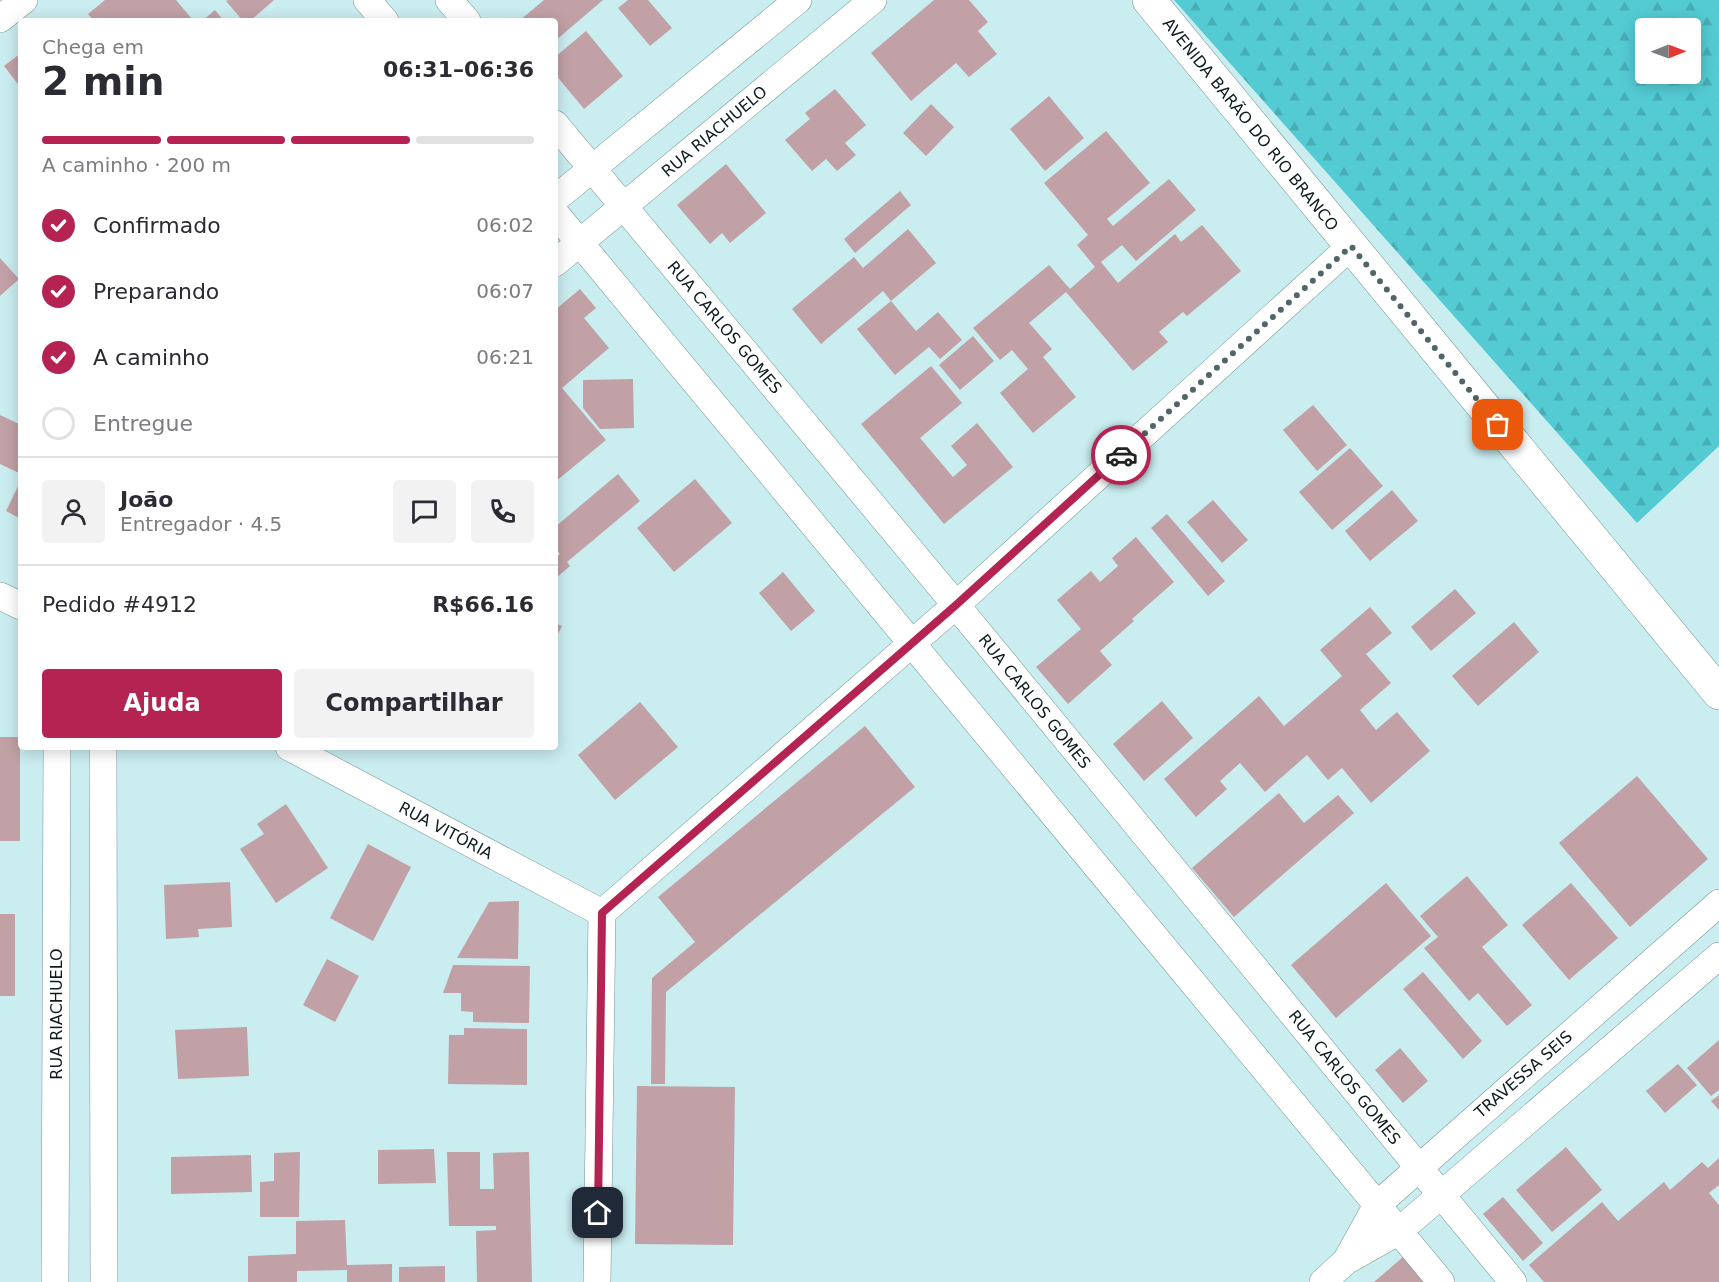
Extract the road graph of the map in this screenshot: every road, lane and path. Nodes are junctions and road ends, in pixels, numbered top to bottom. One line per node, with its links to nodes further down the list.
1 (24, 0): 9 (street)
2 (367, 0): 7 (street)
3 (448, 0): 8 (street)
4 (798, 0): 11 (street)
5 (873, 0): 13 (street, RUA RIACHUELO)
6 (1149, 0): 16 (street, AVENIDA BARÃO DO RIO BRANCO)
7 (382, 18)
8 (464, 18)
9 (0, 19)
10 (558, 127): 11 (street, RUA CARLOS GOMES)
11 (594, 168): 12 (street); 13 (street, RUA CARLOS GOMES)
12 (558, 197)
13 (625, 206): 15 (street, RUA RIACHUELO); 20 (street, RUA CARLOS GOMES)
14 (558, 217): 15 (street)
15 (579, 242): 17 (street, RUA RIACHUELO); 21 (street)
16 (1351, 246): 20 (street); 22 (street, AVENIDA BARÃO DO RIO BRANCO)
17 (558, 260)
18 (0, 596): 19 (street)
19 (18, 605)
20 (956, 605): 21 (street); 29 (street, RUA CARLOS GOMES)
21 (911, 644): 27 (street); 31 (street)
22 (1719, 693)
23 (57, 750): 34 (street, RUA RIACHUELO)
24 (103, 750): 35 (street)
25 (295, 750): 27 (street, RUA VITÓRIA)
26 (1719, 903): 29 (street, TRAVESSA SEIS)
27 (602, 913): 36 (street)
28 (1719, 956): 30 (street, TRAVESSA SEIS)
29 (1419, 1166): 30 (street, RUA CARLOS GOMES); 31 (street, TRAVESSA SEIS)
30 (1441, 1196): 32 (street, TRAVESSA SEIS); 39 (street, RUA CARLOS GOMES)
31 (1377, 1204): 32 (street); 33 (street, TRAVESSA SEIS)
32 (1399, 1231): 33 (street, TRAVESSA SEIS); 38 (street)
33 (1346, 1261): 37 (street, TRAVESSA SEIS)
34 (55, 1282)
35 (104, 1282)
36 (597, 1282)
37 (1323, 1282)
38 (1441, 1282)
39 (1513, 1282)

